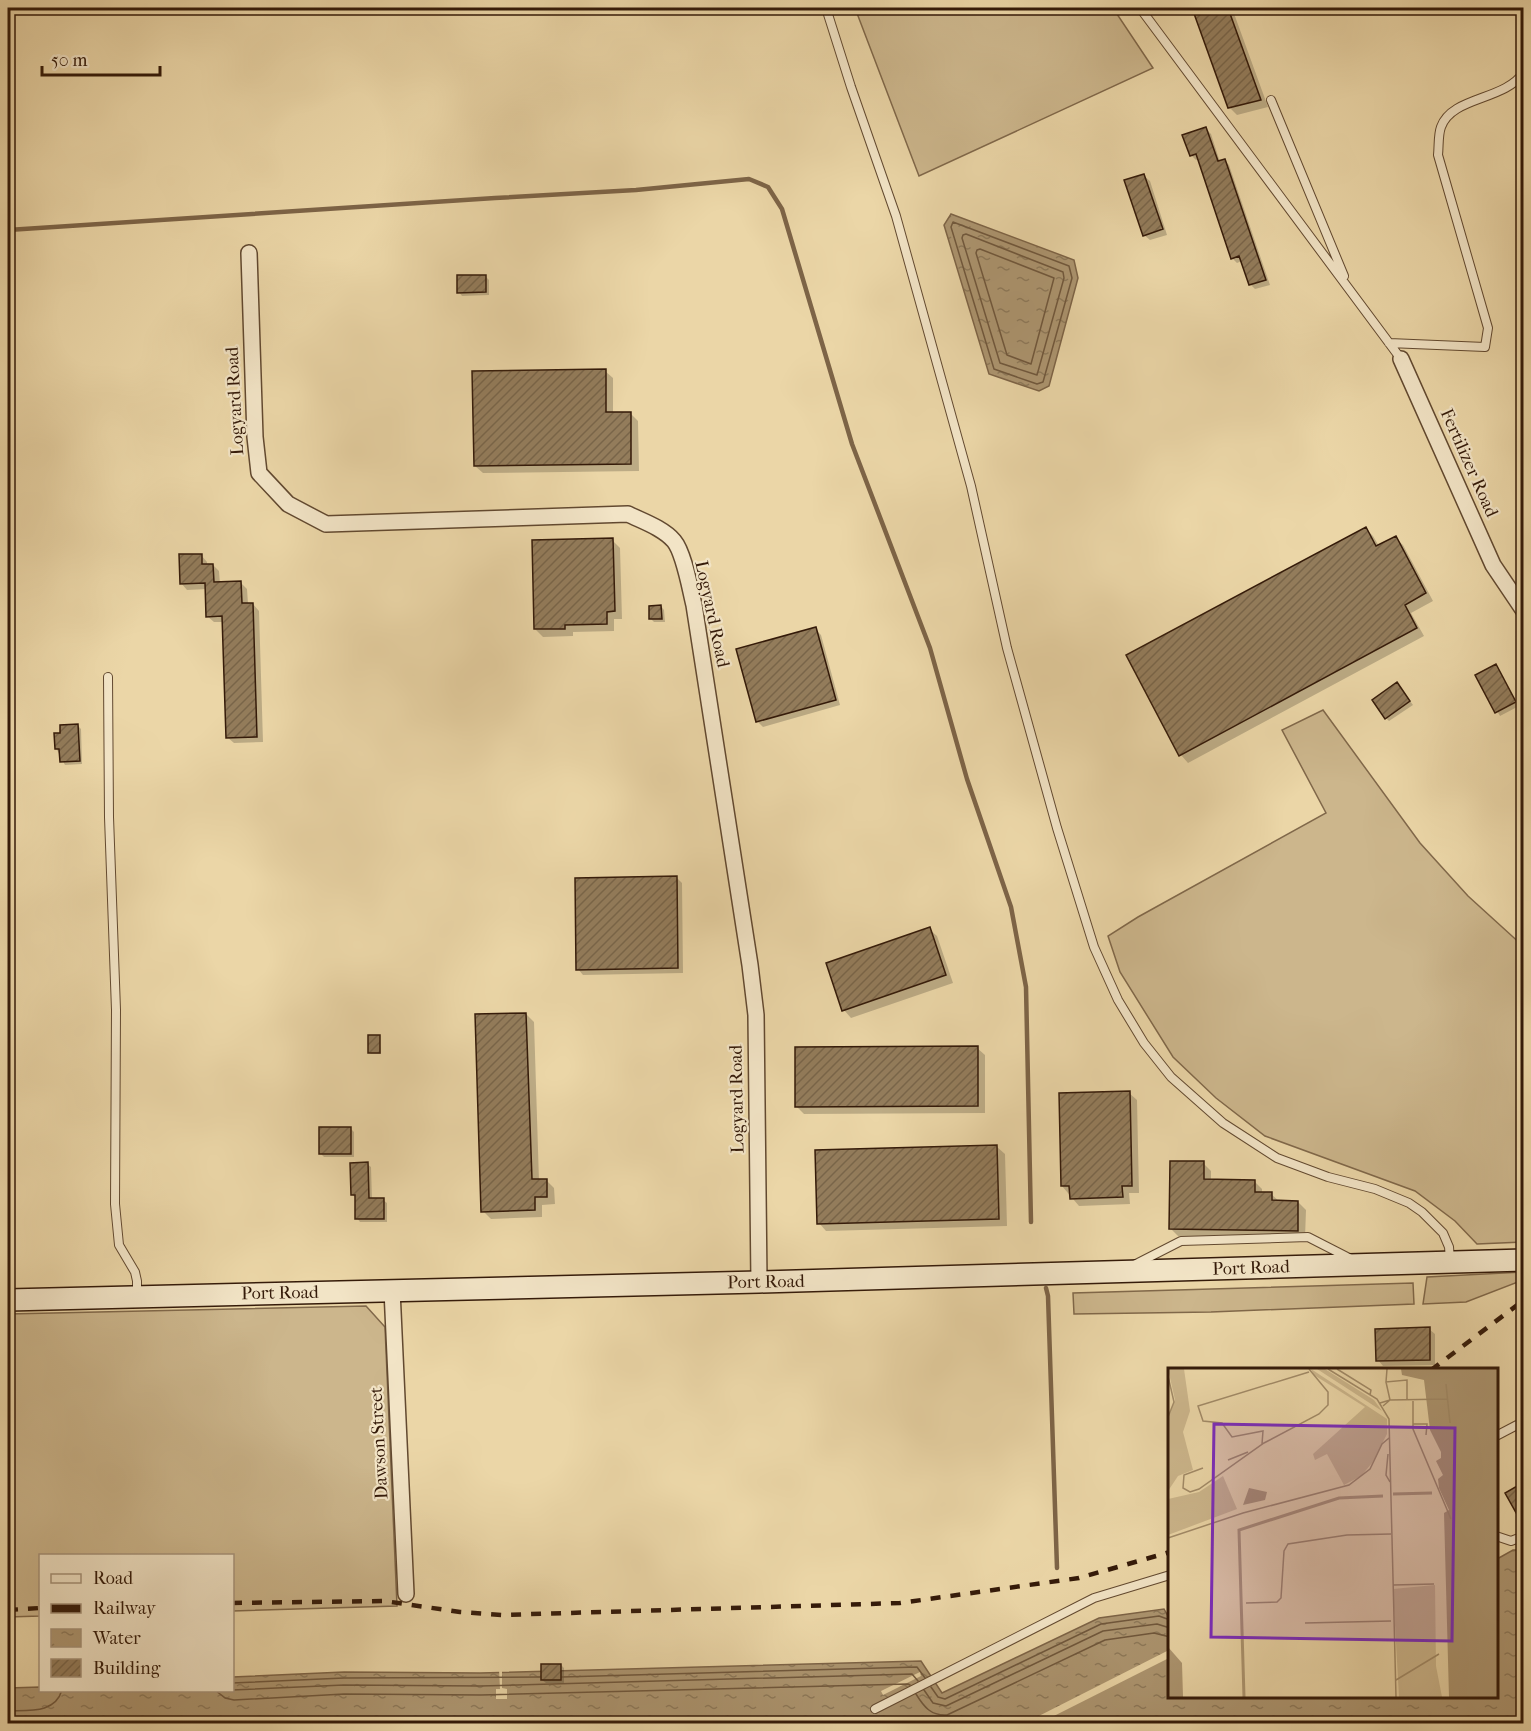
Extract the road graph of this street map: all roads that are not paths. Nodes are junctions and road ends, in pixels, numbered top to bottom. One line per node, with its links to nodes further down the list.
1 (826, 8): 12 (lane)
2 (1140, 8): 6 (lane)
3 (1524, 72): 7 (lane)
4 (1271, 100): 6 (lane)
5 (249, 253): 15 (street, Logyard Road)
6 (1349, 288): 7 (lane)
7 (1389, 343): 8 (lane)
8 (1401, 359): 9 (street, Fertilizer Road)
9 (1524, 612)
10 (108, 676): 17 (lane)
11 (1524, 1260): 12 (main road, Port Road)
12 (1450, 1263): 13 (main road, Port Road)
13 (1362, 1265): 14 (main road, Port Road); 14 (lane)
14 (1122, 1272): 15 (main road, Port Road)
15 (759, 1282): 16 (main road, Port Road)
16 (392, 1290): 17 (main road, Port Road); 24 (street, Dawson Street)
17 (136, 1297): 18 (main road, Port Road)
18 (8, 1300)
19 (1524, 1425): 20 (lane)
20 (1498, 1435)
21 (1498, 1536): 22 (lane)
22 (1524, 1536)
23 (1168, 1576): 25 (lane)
24 (406, 1594)
25 (875, 1709)

